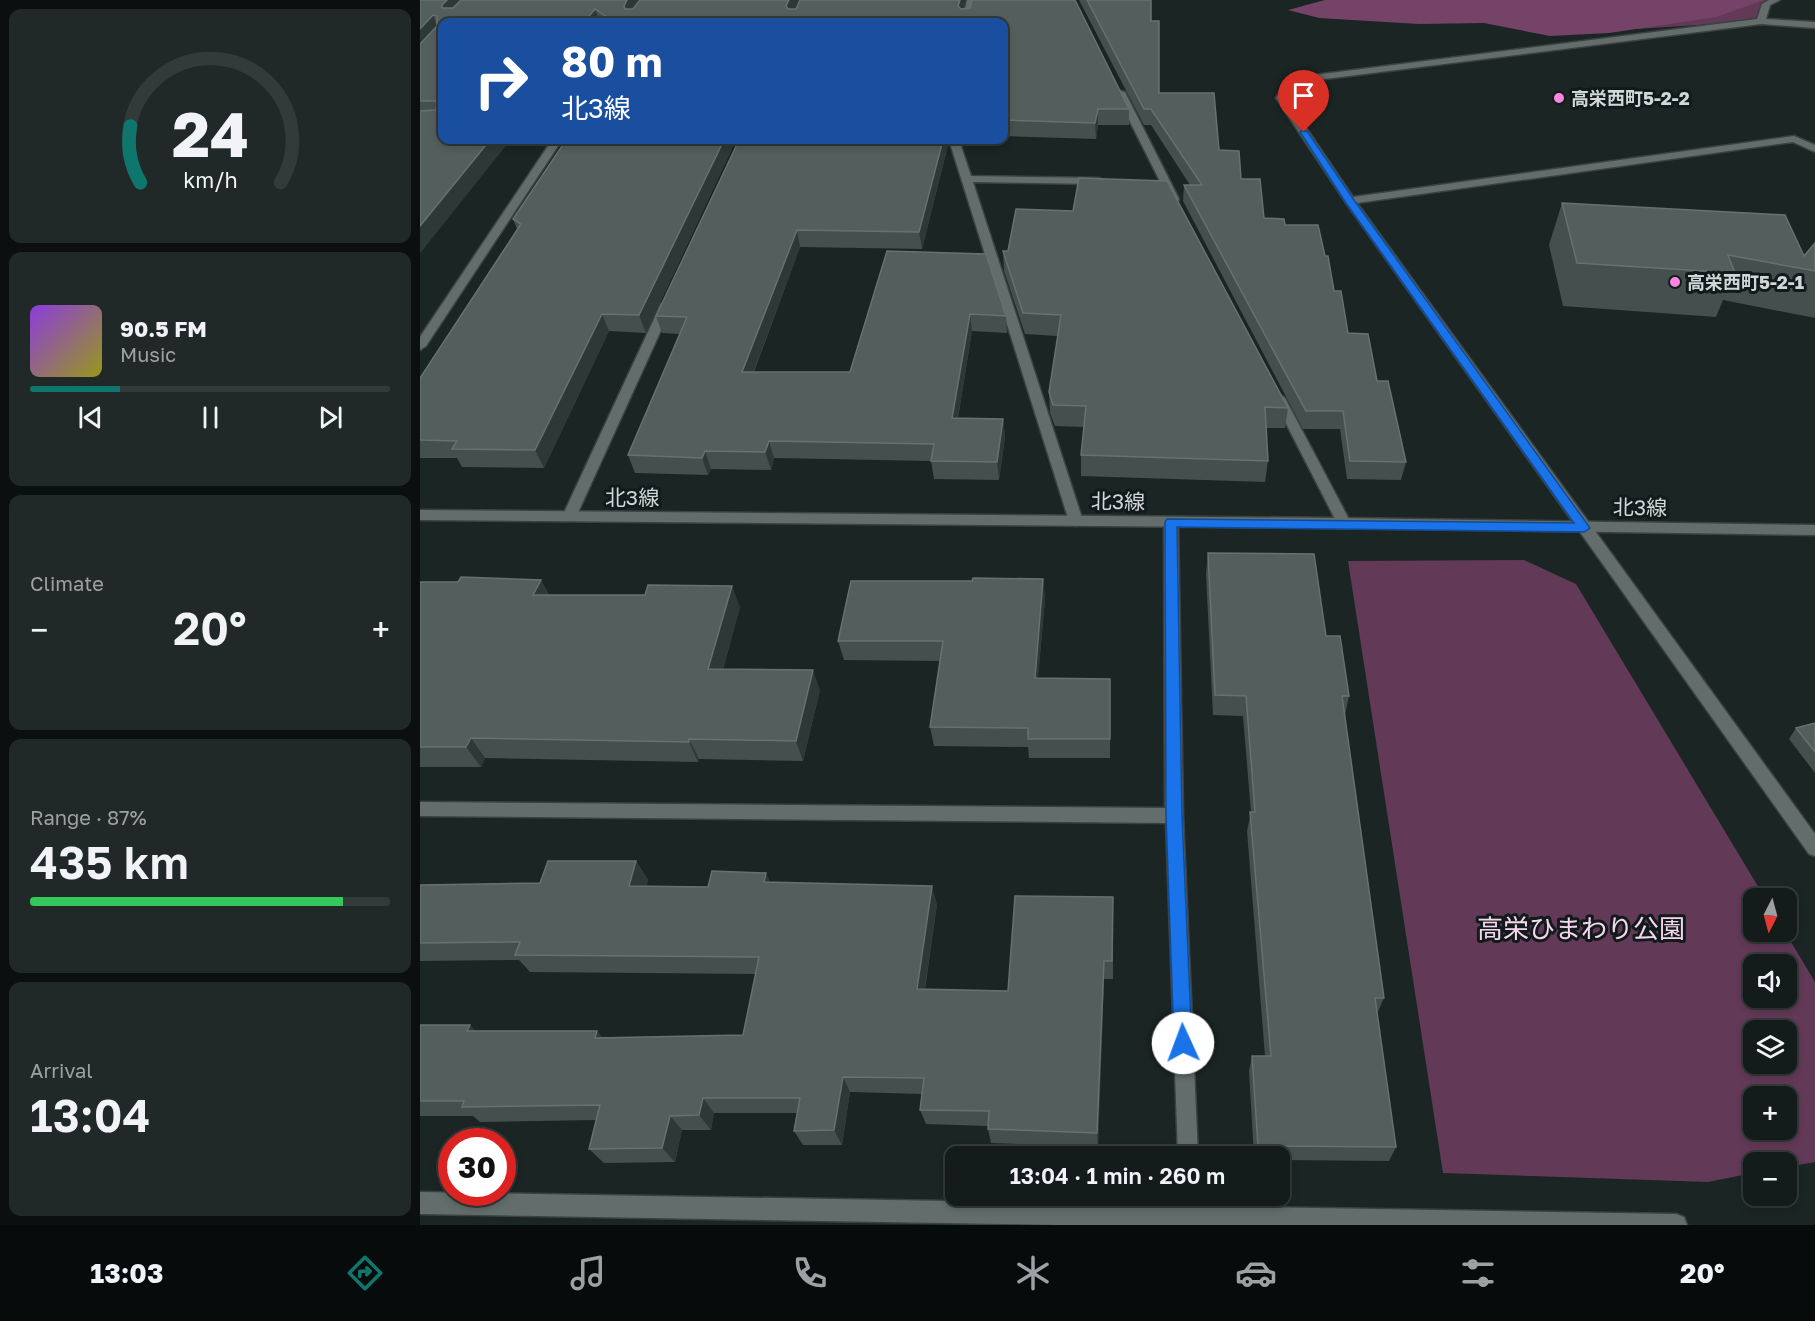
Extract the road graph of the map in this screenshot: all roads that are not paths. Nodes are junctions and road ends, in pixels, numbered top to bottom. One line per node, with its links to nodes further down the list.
1 (970, 0): 3 (street)
2 (1776, 0): 4 (street)
3 (967, 18)
4 (1761, 21): 5 (street); 12 (street)
5 (1815, 25)
6 (1117, 86): 13 (street)
7 (554, 144): 15 (street)
8 (955, 144): 10 (street)
9 (1815, 149): 12 (street)
10 (968, 179): 11 (street); 19 (street)
11 (1107, 181)
12 (1350, 201): 22 (street)
13 (1182, 213)
14 (674, 291): 18 (street)
15 (420, 346)
16 (1274, 388): 21 (street)
17 (420, 515): 18 (street, 北3線)
18 (569, 517): 19 (street, 北3線)
19 (1076, 521): 20 (street, 北3線)
20 (1171, 522): 21 (street, 北3線); 25 (street)
21 (1344, 523): 22 (street, 北3線)
22 (1584, 528): 23 (street, 北3線); 26 (street)
23 (1815, 530)
24 (420, 809): 25 (street)
25 (1174, 816): 27 (street)
26 (1815, 848)
27 (1188, 1146)
28 (420, 1203): 29 (street)
29 (1190, 1212): 30 (street)
30 (1676, 1225)

